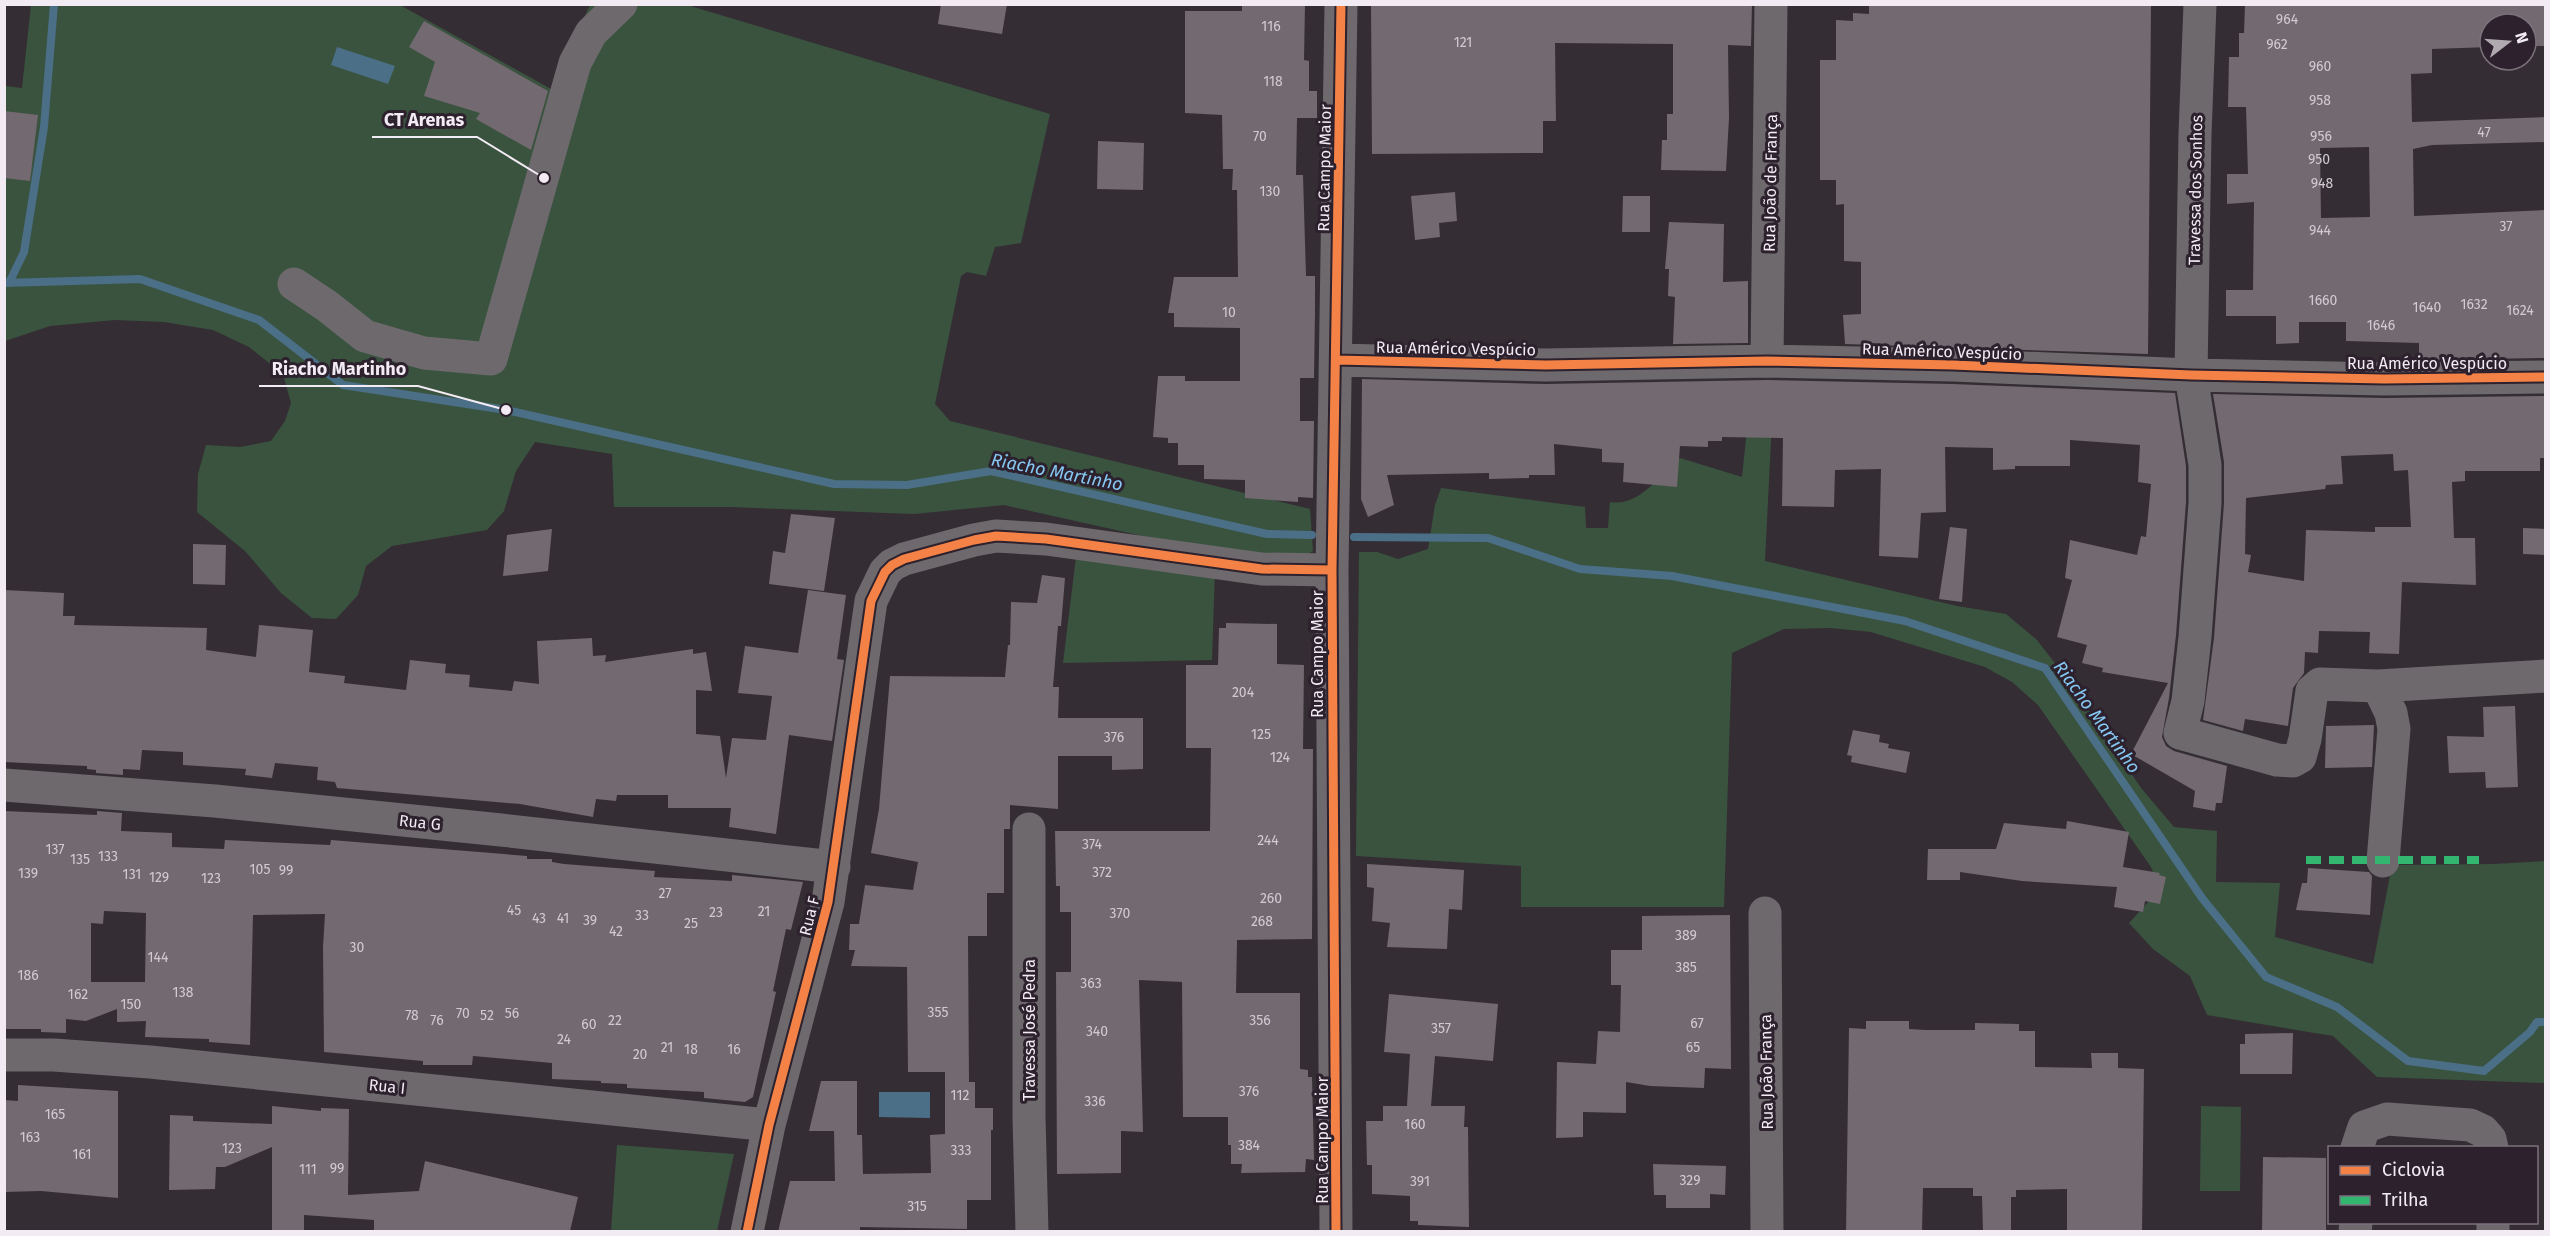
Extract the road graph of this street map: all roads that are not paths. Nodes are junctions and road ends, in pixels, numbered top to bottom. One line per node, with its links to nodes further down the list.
1 (621, 4): 5 (street)
2 (1341, 4): 6 (street, Rua Campo Maior)
3 (1771, 4): 7 (street, Rua João de França)
4 (2200, 4): 8 (street, Travessa dos Sonhos)
5 (294, 284)
6 (1337, 360): 7 (street, Rua Américo Vespúcio); 10 (street, Rua Campo Maior)
7 (1767, 361): 8 (street, Rua Américo Vespúcio)
8 (2192, 375): 9 (street, Rua Américo Vespúcio); 12 (street, Travessa dos Sonhos)
9 (2546, 377)
10 (1332, 570): 16 (street, Rua F); 24 (street, Rua Campo Maior)
11 (2546, 676): 12 (street)
12 (2378, 686): 15 (street)
13 (4, 785): 16 (street, Rua G)
14 (1029, 829): 23 (street, Travessa José Pedra)
15 (2383, 861)
16 (834, 867): 19 (street, Rua F)
17 (1764, 913): 25 (street, Rua João França)
18 (4, 1055): 19 (street, Rua I)
19 (769, 1125): 22 (street, Rua F)
20 (2358, 1146): 21 (street)
21 (2492, 1146)
22 (747, 1232)
23 (1032, 1232)
24 (1336, 1232)
25 (1767, 1232)

